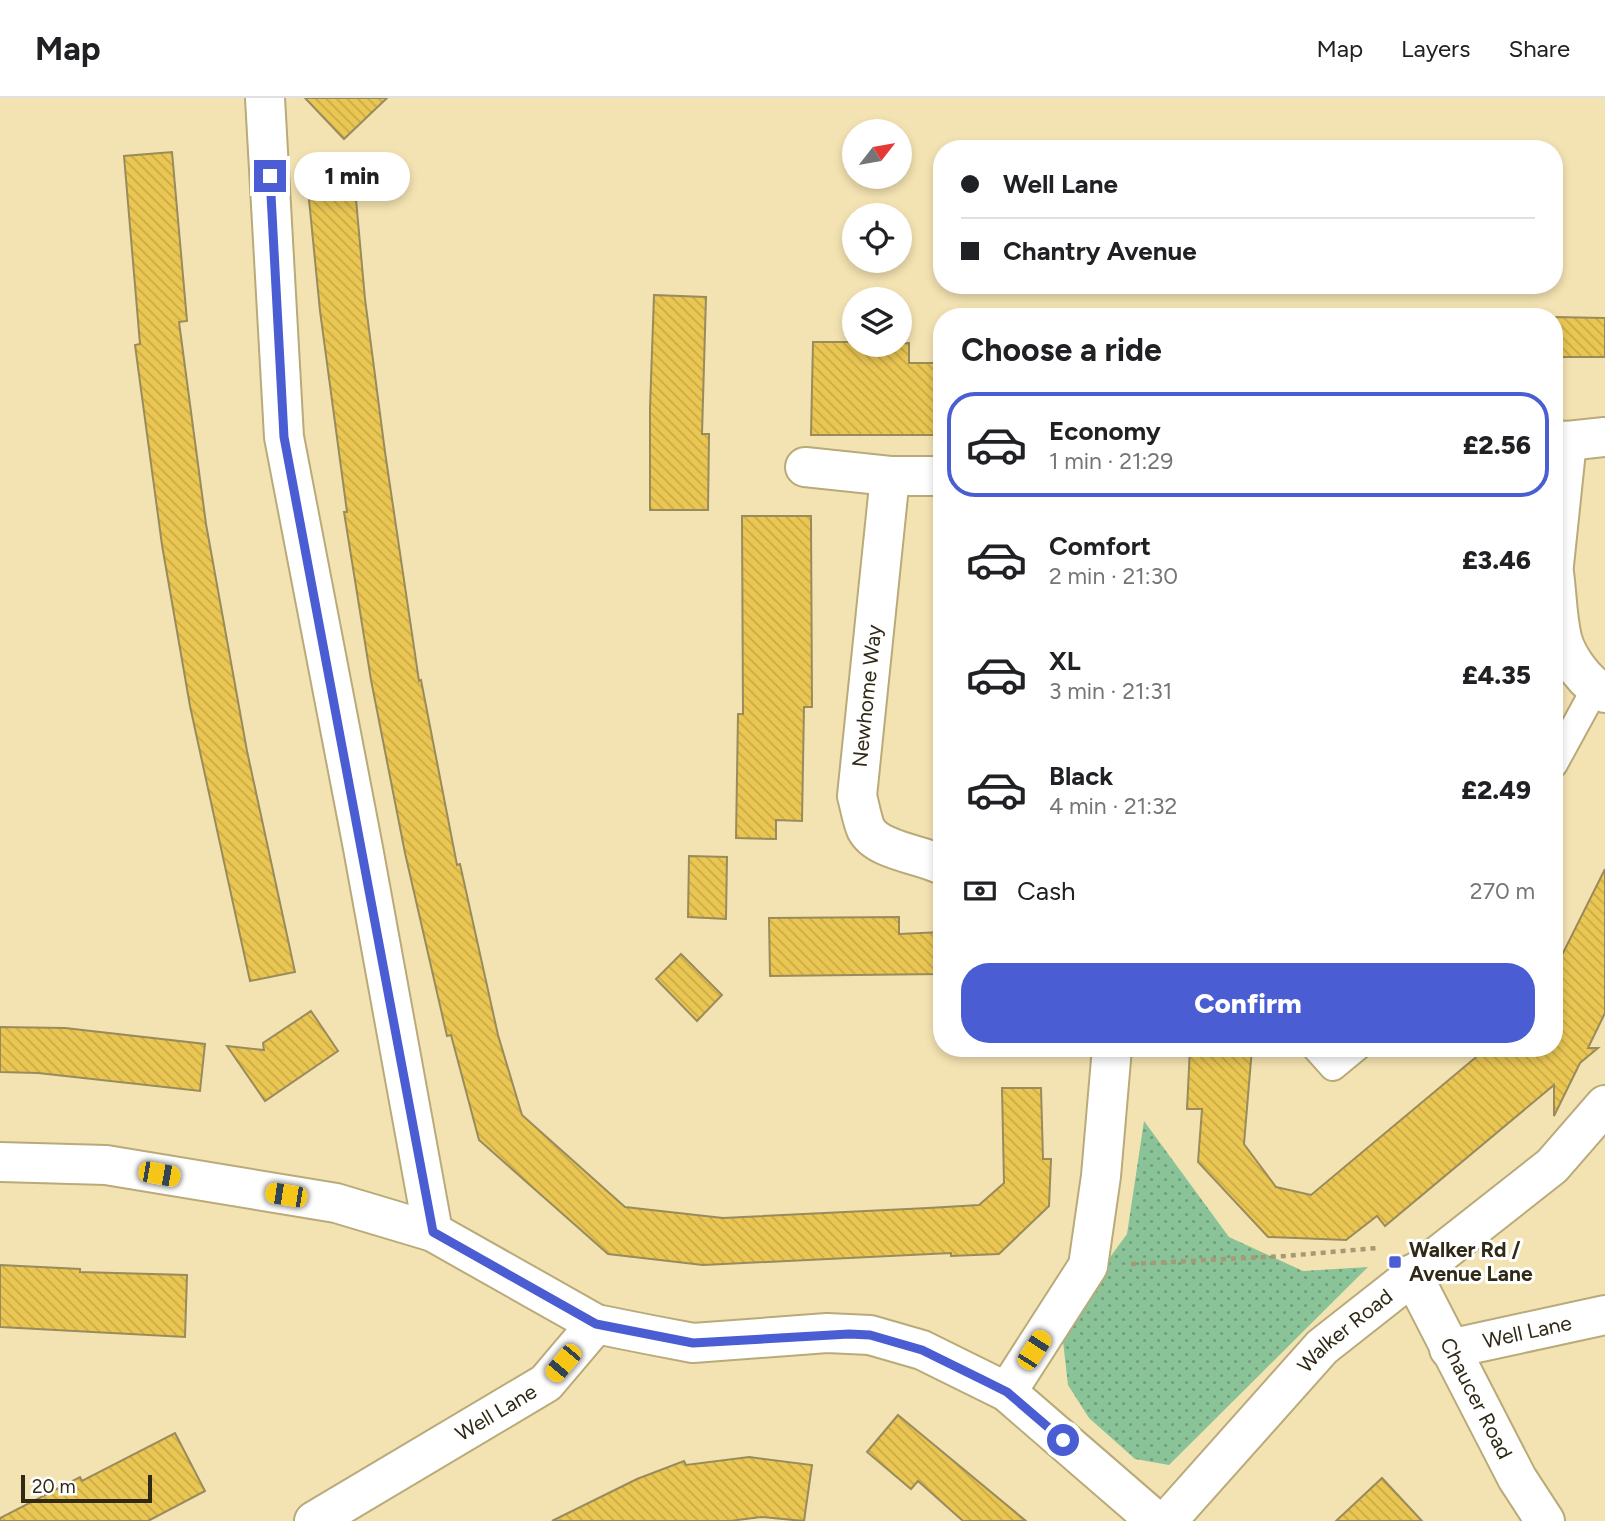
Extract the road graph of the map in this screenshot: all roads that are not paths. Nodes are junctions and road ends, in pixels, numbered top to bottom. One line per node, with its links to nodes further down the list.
1 (265, 98): 16 (street)
2 (1605, 437): 3 (street)
3 (1563, 440)
4 (805, 467): 5 (street)
5 (890, 476): 6 (street); 10 (street, Newhome Way)
6 (933, 476)
7 (1563, 643): 8 (street)
8 (1600, 691): 9 (lane)
9 (1563, 750)
10 (933, 860)
11 (1111, 1057): 21 (street)
12 (1324, 1057): 13 (lane)
13 (1345, 1057)
14 (1605, 1105): 17 (street, Walker Road)
15 (0, 1162): 16 (street)
16 (433, 1232): 19 (street)
17 (1412, 1274): 20 (street, Chaucer Road); 24 (street, Walker Road)
18 (1605, 1315): 20 (street, Well Lane)
19 (596, 1324): 21 (street); 22 (street, Well Lane)
20 (1449, 1349): 25 (street, Chaucer Road)
21 (1007, 1392): 23 (street)
22 (314, 1521)
23 (1156, 1521)
24 (1167, 1521)
25 (1545, 1521)

